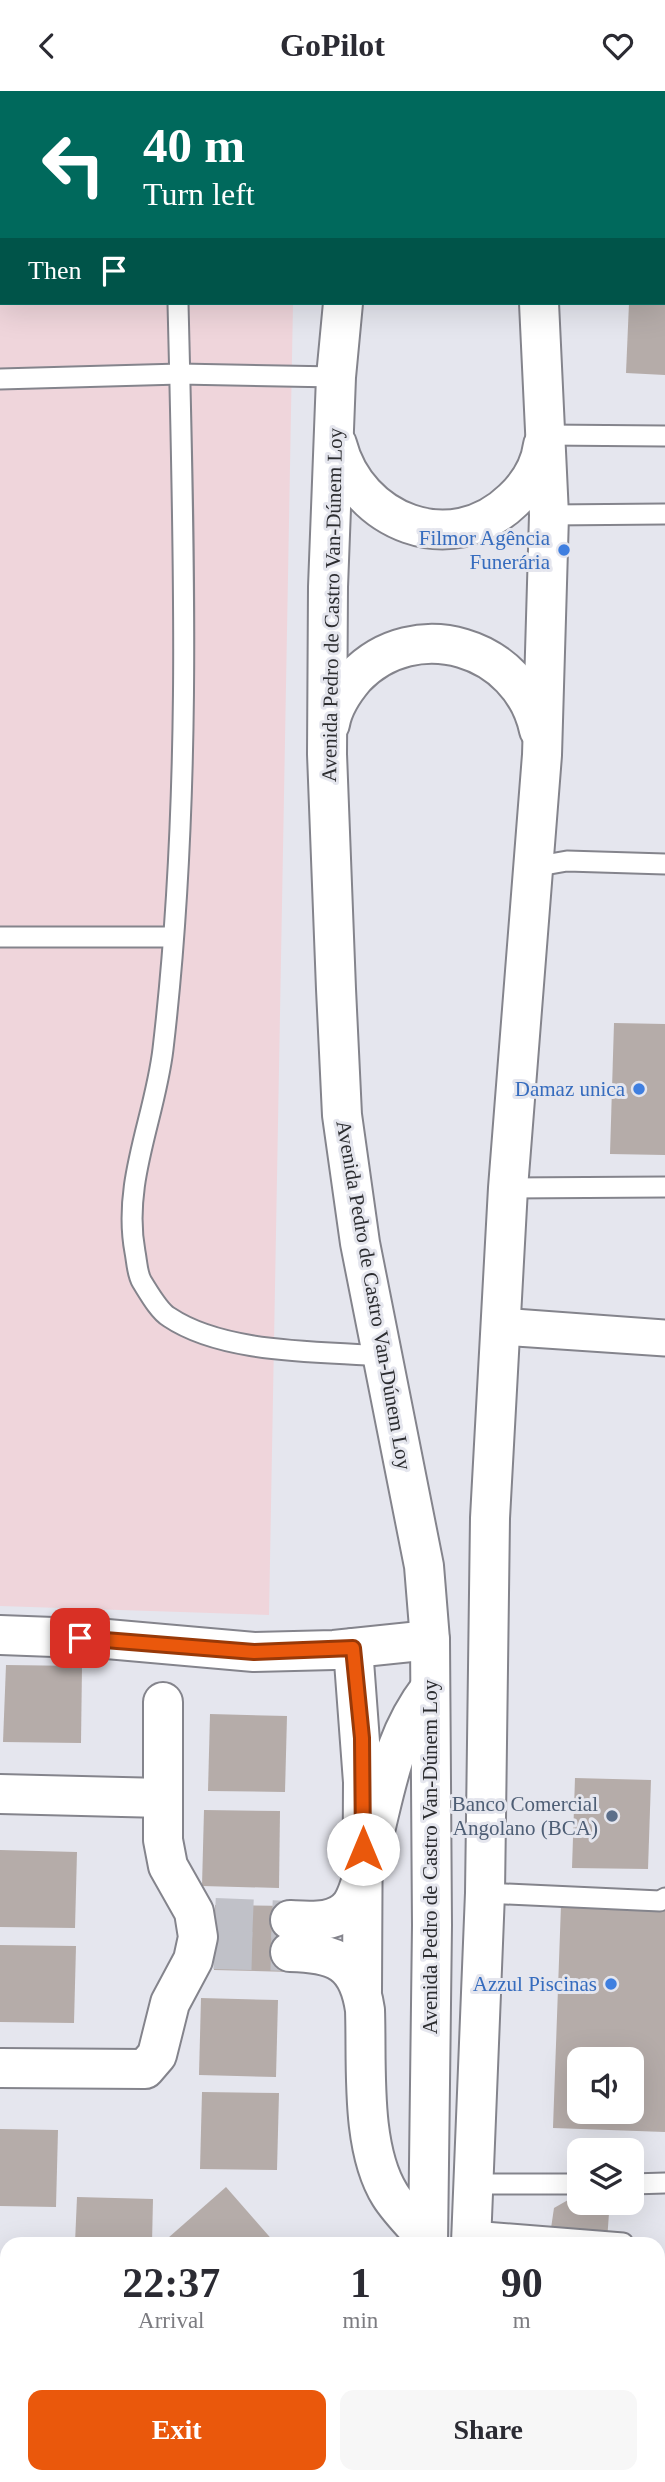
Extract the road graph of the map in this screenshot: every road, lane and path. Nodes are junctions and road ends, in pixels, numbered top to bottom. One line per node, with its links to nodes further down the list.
1 (178, 305): 4 (lane)
2 (343, 305): 5 (main road, Avenida Pedro de Castro Van-Dúnem Loy)
3 (538, 305): 8 (main road)
4 (180, 374): 5 (lane); 6 (lane); 17 (lane)
5 (336, 377): 7 (main road, Avenida Pedro de Castro Van-Dúnem Loy)
6 (0, 379)
7 (334, 427): 8 (main road); 12 (main road, Avenida Pedro de Castro Van-Dúnem Loy)
8 (546, 430): 9 (lane); 11 (main road)
9 (665, 436)
10 (665, 514): 11 (lane)
11 (549, 515): 13 (main road)
12 (327, 754): 13 (main road); 23 (main road, Avenida Pedro de Castro Van-Dúnem Loy)
13 (542, 755): 15 (main road)
14 (665, 864): 15 (lane)
15 (533, 866): 19 (main road)
16 (0, 937): 17 (lane)
17 (171, 937): 23 (lane)
18 (665, 1187): 19 (lane)
19 (508, 1188): 20 (main road)
20 (501, 1327): 21 (lane); 22 (lane); 32 (main road)
21 (665, 1330)
22 (665, 1346)
23 (383, 1356): 25 (main road, Avenida Pedro de Castro Van-Dúnem Loy)
24 (0, 1635): 26 (main road)
25 (430, 1640): 26 (main road); 27 (main road, Avenida Pedro de Castro Van-Dúnem Loy)
26 (353, 1648): 31 (main road)
27 (430, 1688): 31 (main road); 41 (main road, Avenida Pedro de Castro Van-Dúnem Loy)
28 (163, 1702): 30 (main road)
29 (0, 1794): 30 (main road)
30 (163, 1798): 35 (main road)
31 (364, 1871): 34 (main road); 34 (main road)
32 (485, 1893): 33 (lane); 37 (main road)
33 (665, 1898)
34 (362, 1991): 40 (main road)
35 (0, 2069)
36 (665, 2183): 39 (lane)
37 (473, 2184): 38 (lane); 42 (main road)
38 (567, 2184)
39 (644, 2184)
40 (424, 2237)
41 (428, 2237)
42 (472, 2237)

